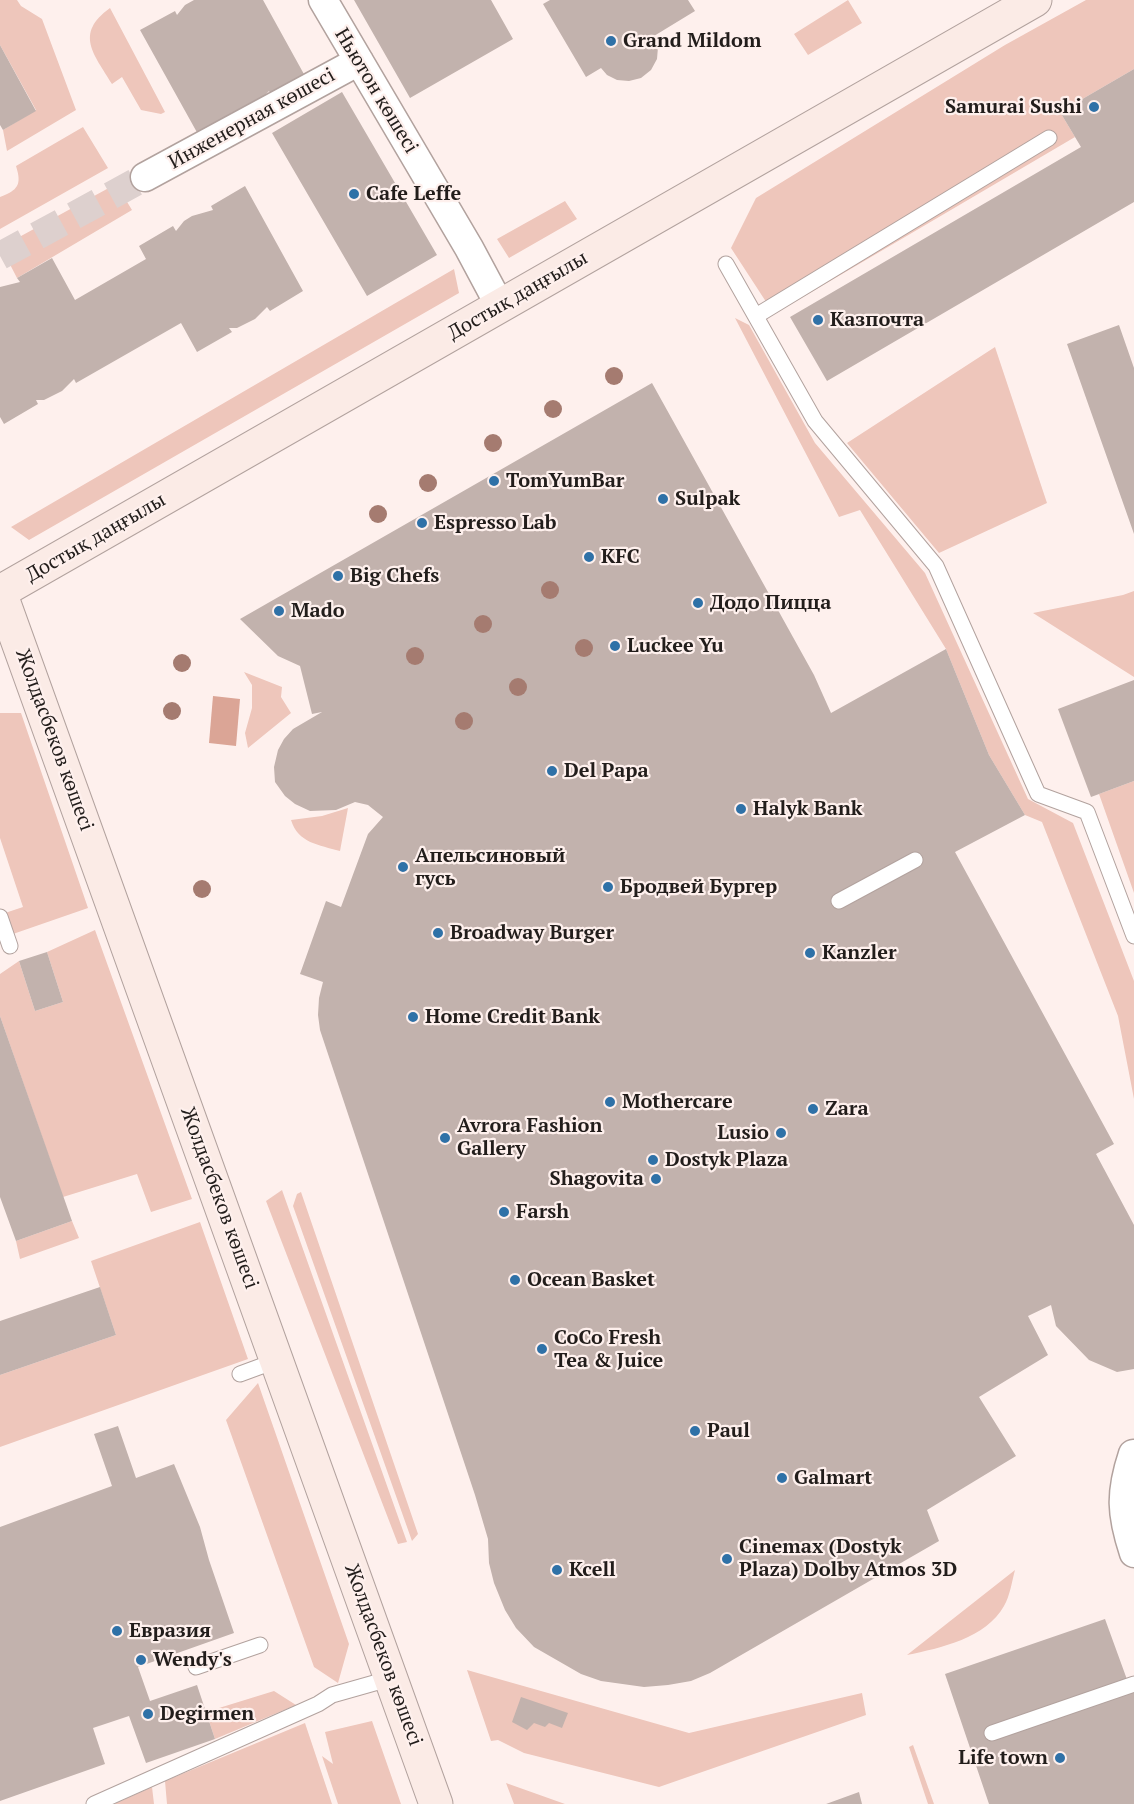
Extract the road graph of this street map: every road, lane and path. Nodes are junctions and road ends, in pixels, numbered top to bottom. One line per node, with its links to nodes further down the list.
1 (323, 0): 3 (street, Ньютон көшесі)
2 (1035, 0): 7 (street, Достық даңғылы)
3 (359, 61): 5 (street, Инженерная көшесі); 7 (street, Ньютон көшесі)
4 (1049, 138): 8 (lane)
5 (145, 177)
6 (726, 264): 8 (lane)
7 (500, 306): 9 (street, Достық даңғылы)
8 (756, 316): 13 (lane)
9 (0, 592): 15 (street, Жолдасбеков көшесі)
10 (915, 860): 11 (lane)
11 (839, 901)
12 (0, 917): 14 (lane)
13 (1134, 936)
14 (10, 946)
15 (278, 1360): 16 (lane); 21 (street, Жолдасбеков көшесі)
16 (240, 1374)
17 (1133, 1453): 18 (street)
18 (1134, 1553)
19 (260, 1645): 20 (lane)
20 (196, 1666)
21 (392, 1677): 24 (lane); 25 (street, Жолдасбеков көшесі)
22 (1134, 1684): 23 (lane)
23 (992, 1733)
24 (94, 1804)
25 (436, 1804)

